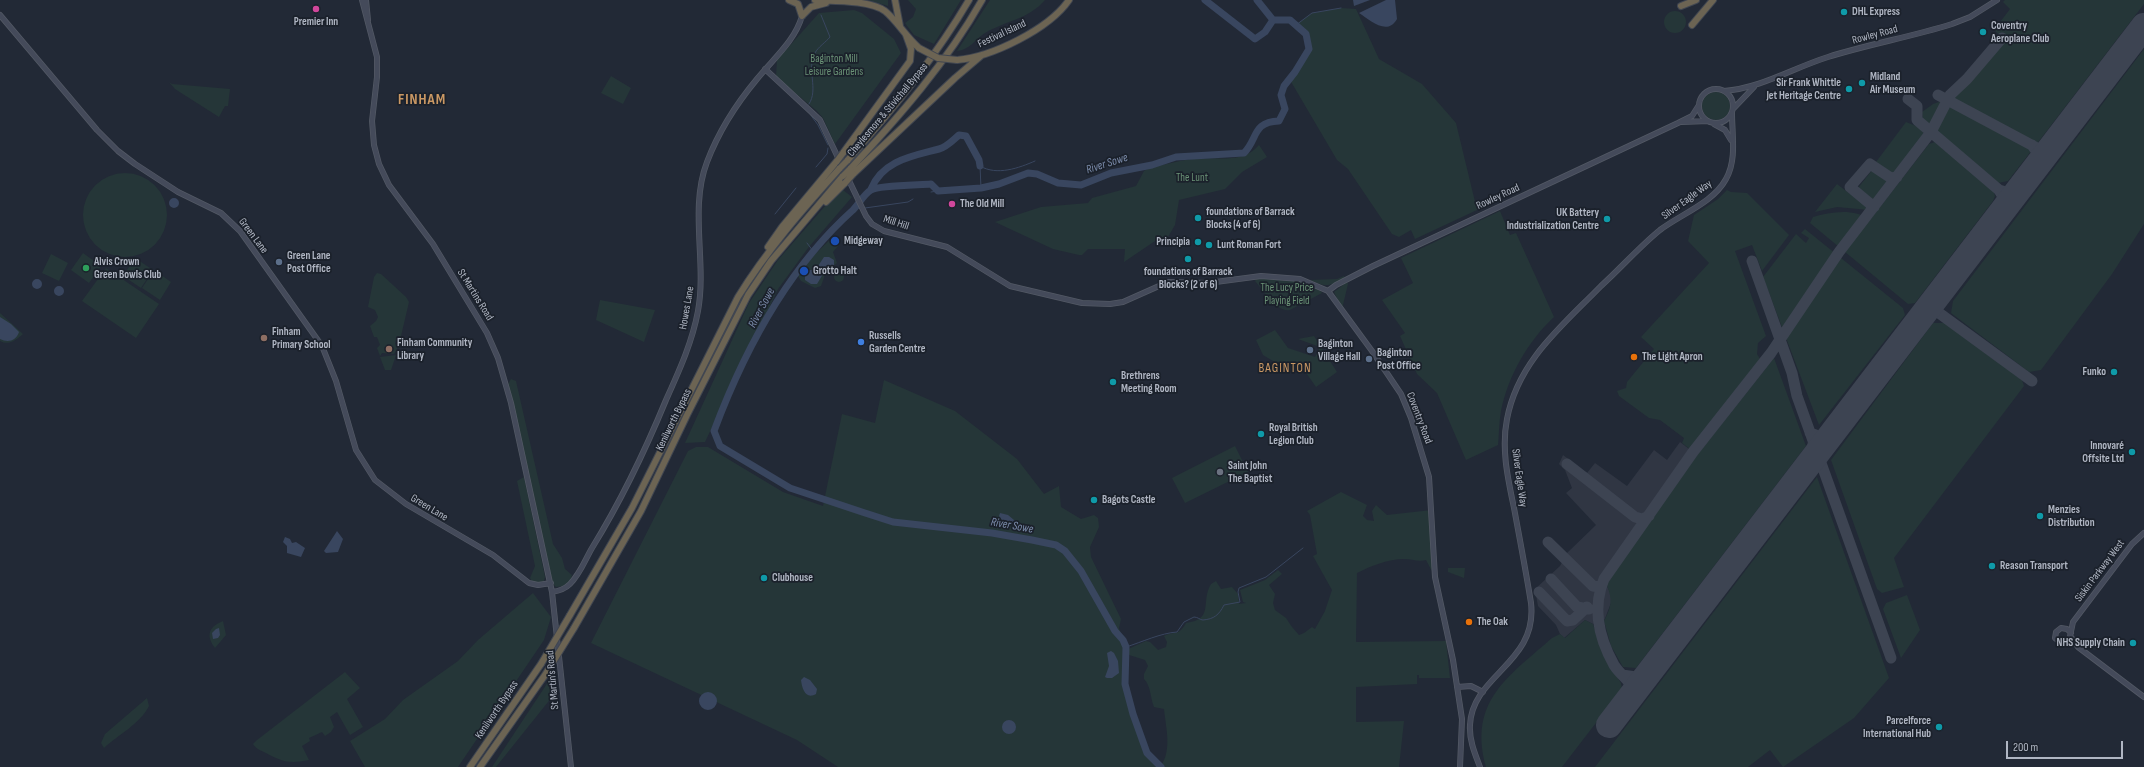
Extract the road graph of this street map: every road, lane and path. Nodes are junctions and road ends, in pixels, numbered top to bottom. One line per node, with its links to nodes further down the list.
1 (362, 0): 18 (street, St Martins Road)
2 (366, 0): 18 (street, St Martins Road)
3 (789, 0): 17 (highway)
4 (815, 0): 13 (highway, Festival Island)
5 (895, 0): 20 (highway)
6 (969, 0): 31 (highway, Cheylesmore & Stivichall Bypass)
7 (982, 0): 33 (highway, Cheylesmore & Stivichall Bypass)
8 (1069, 0): 15 (highway, Festival Island)
9 (1075, 0): 15 (highway)
10 (1696, 0): 14 (highway)
11 (1713, 0): 19 (highway)
12 (1997, 0): 24 (street, Rowley Road)
13 (831, 1): 17 (highway); 20 (highway, Festival Island)
14 (1681, 6)
15 (1063, 8): 22 (highway, Festival Island)
16 (0, 16): 38 (street, Green Lane)
17 (802, 16): 23 (street, Howes Lane)
18 (368, 22): 38 (street, St Martins Road)
19 (1692, 25)
20 (900, 28): 21 (highway, Festival Island)
21 (906, 35): 22 (highway, Festival Island, bridge); 31 (highway)
22 (982, 56): 33 (highway)
23 (764, 69): 35 (street, Mill Hill); 39 (street, Howes Lane)
24 (1755, 86): 25 (street, Rowley Road); 27 (street, Rowley Road)
25 (1724, 91): 26 (street); 27 (street)
26 (1699, 105): 28 (street); 29 (street, Rowley Road)
27 (1732, 112): 28 (street); 30 (street, Silver Eagle Way)
28 (1710, 122): 29 (street, Rowley Road); 30 (street)
29 (1678, 123): 35 (street, Rowley Road)
30 (1732, 143): 46 (street, Silver Eagle Way)
31 (845, 156): 32 (highway, Cheylesmore & Stivichall Bypass, bridge)
32 (839, 165): 36 (highway, Cheylesmore & Stivichall Bypass); 36 (highway)
33 (852, 172): 34 (highway, bridge); 34 (highway, Cheylesmore & Stivichall Bypass, bridge)
34 (800, 226): 49 (highway, Kenilworth Bypass, bridge)
35 (1328, 291): 45 (street, Coventry Road)
36 (720, 331): 48 (highway, Kenilworth Bypass, bridge)
37 (2144, 533): 40 (street, Siskin Parkway West)
38 (551, 584): 39 (street, St Martins Road)
39 (552, 592): 50 (street, St Martin's Road)
40 (2073, 622): 41 (street, Siskin Parkway West); 42 (street, Siskin Parkway West)
41 (2064, 628): 42 (street); 43 (street)
42 (2071, 635): 43 (street); 44 (street)
43 (2066, 643): 44 (street)
44 (2078, 648): 47 (street)
45 (1457, 687): 46 (street); 51 (street, Coventry Road)
46 (1482, 692): 52 (street, Silver Eagle Way)
47 (2144, 697)
48 (470, 767)
49 (480, 767)
50 (571, 767)
51 (1460, 767)
52 (1480, 767)

